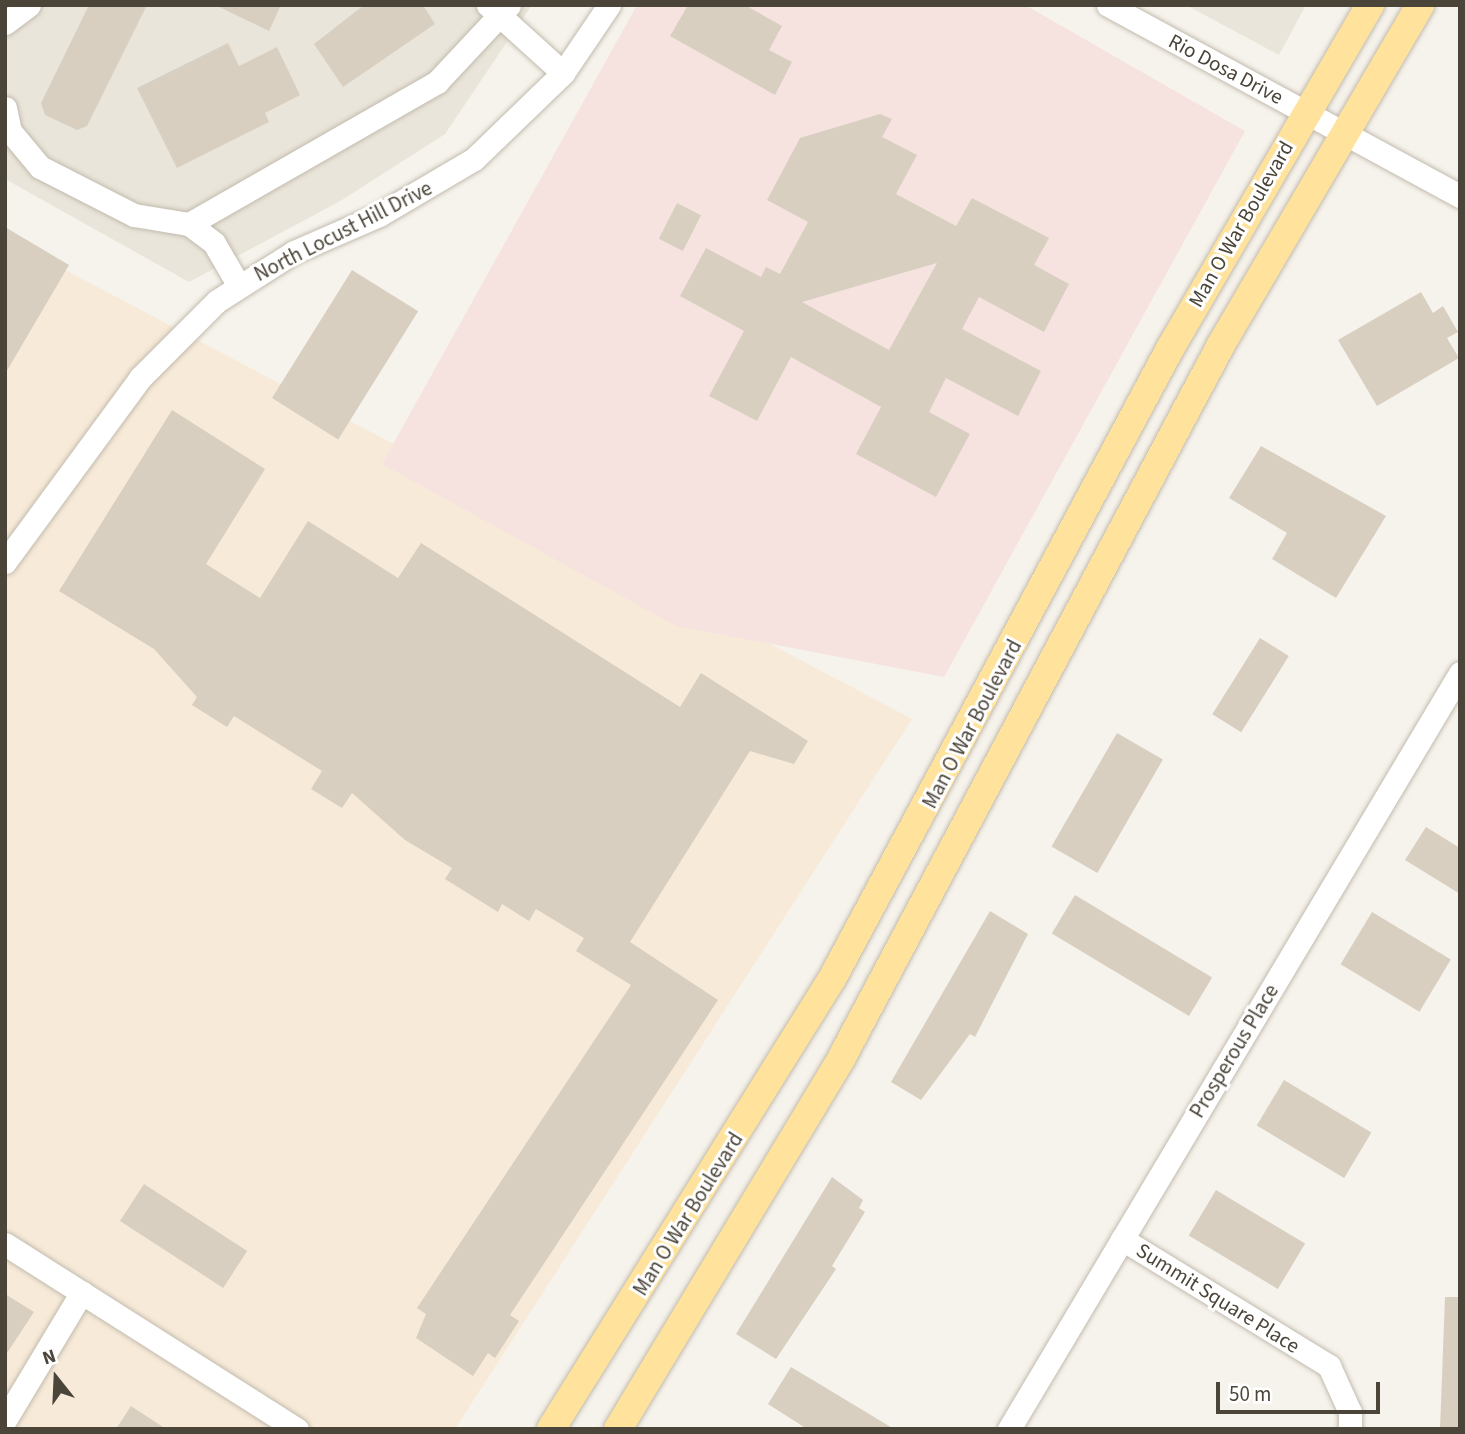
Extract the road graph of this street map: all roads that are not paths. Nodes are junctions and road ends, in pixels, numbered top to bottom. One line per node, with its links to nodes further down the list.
1 (29, 5): 7 (street)
2 (608, 5): 8 (street, North Locust Hill Drive)
3 (1108, 5): 10 (street, Rio Dosa Drive)
4 (1370, 5): 10 (main road, Man O War Boulevard)
5 (1420, 5): 11 (main road, Man O War Boulevard)
6 (499, 9): 8 (street); 13 (street)
7 (5, 23)
8 (563, 73): 14 (street, North Locust Hill Drive)
9 (5, 108): 13 (street)
10 (1306, 111): 11 (street, Rio Dosa Drive); 22 (main road, Man O War Boulevard)
11 (1345, 131): 12 (street, Rio Dosa Drive); 23 (main road, Man O War Boulevard)
12 (1460, 197)
13 (189, 224): 14 (street)
14 (239, 286): 15 (street, North Locust Hill Drive)
15 (5, 562)
16 (1460, 673): 17 (street, Prosperous Place)
17 (1122, 1239): 24 (street, Prosperous Place); 25 (street, Summit Square Place)
18 (5, 1244): 19 (street)
19 (82, 1292): 20 (street); 21 (street)
20 (5, 1420)
21 (297, 1429)
22 (551, 1429)
23 (618, 1429)
24 (1009, 1429)
25 (1350, 1429)

